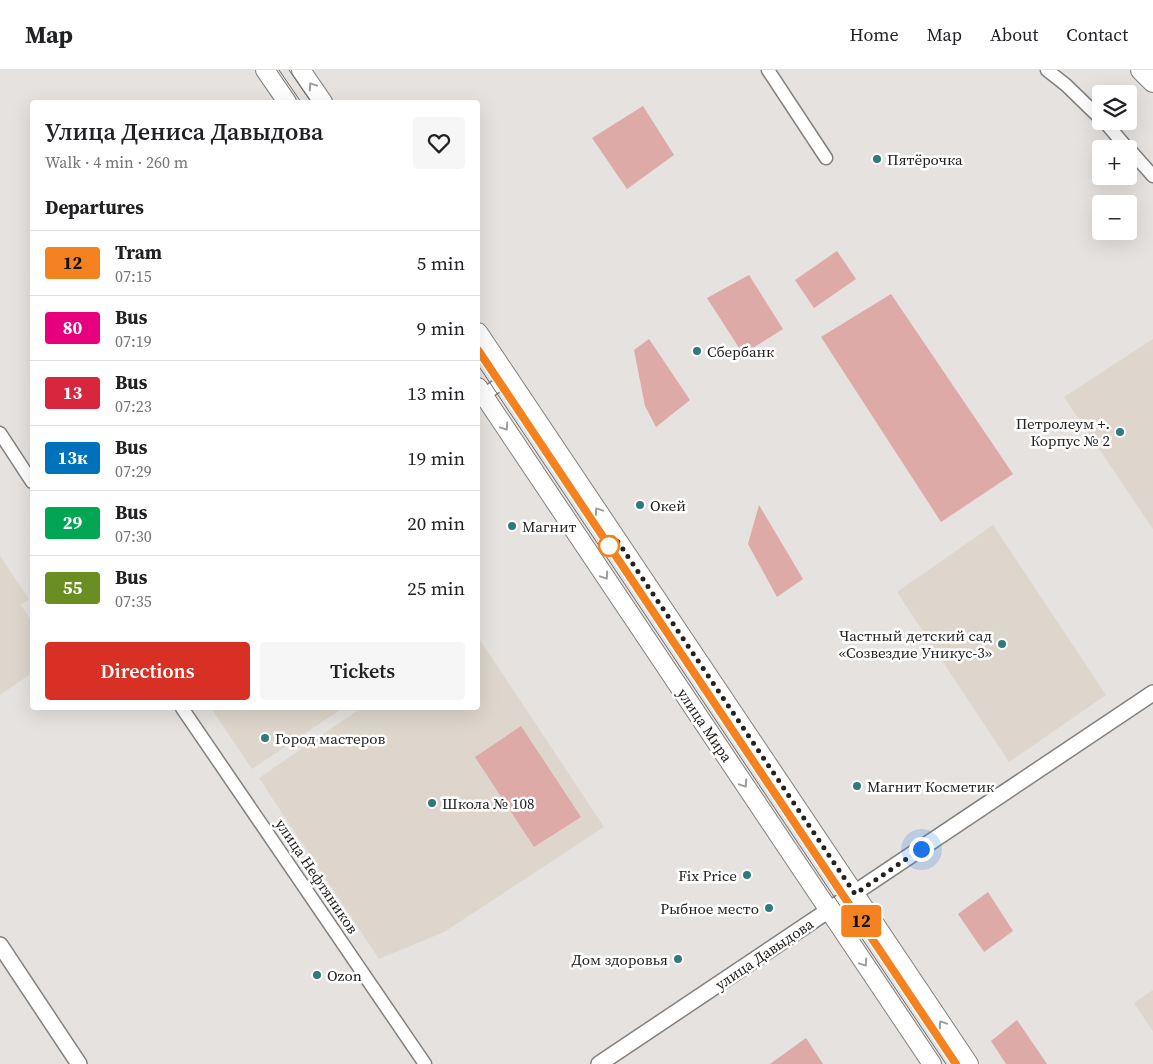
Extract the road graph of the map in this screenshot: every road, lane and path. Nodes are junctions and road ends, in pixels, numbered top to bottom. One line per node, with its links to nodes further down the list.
1 (265, 70): 7 (main road)
2 (302, 70): 8 (main road, one-way to 2)
3 (768, 70): 12 (street)
4 (1046, 70): 9 (street)
5 (1141, 70): 6 (main road)
6 (1153, 82)
7 (286, 100)
8 (322, 100)
9 (1092, 110)
10 (1111, 130): 11 (street)
11 (1121, 140)
12 (826, 158)
13 (1137, 158): 14 (street)
14 (1153, 176)
15 (480, 335): 16 (main road, улица Мира)
16 (508, 378): 17 (street); 23 (main road, улица Мира, one-way to 16)
17 (480, 392)
18 (480, 394): 24 (main road, улица Мира, one-way to 24)
19 (0, 433): 20 (street)
20 (30, 479)
21 (1153, 693): 23 (street, улица Давыдова)
22 (183, 710): 27 (street, улица Нефтяников)
23 (855, 894): 24 (street, улица Давыдова); 30 (main road, улица Мира, one-way to 23)
24 (830, 911): 28 (street, улица Давыдова); 29 (main road, улица Мира, one-way to 29)
25 (0, 945): 26 (street)
26 (79, 1064)
27 (425, 1064)
28 (599, 1064)
29 (932, 1064)
30 (969, 1064)

